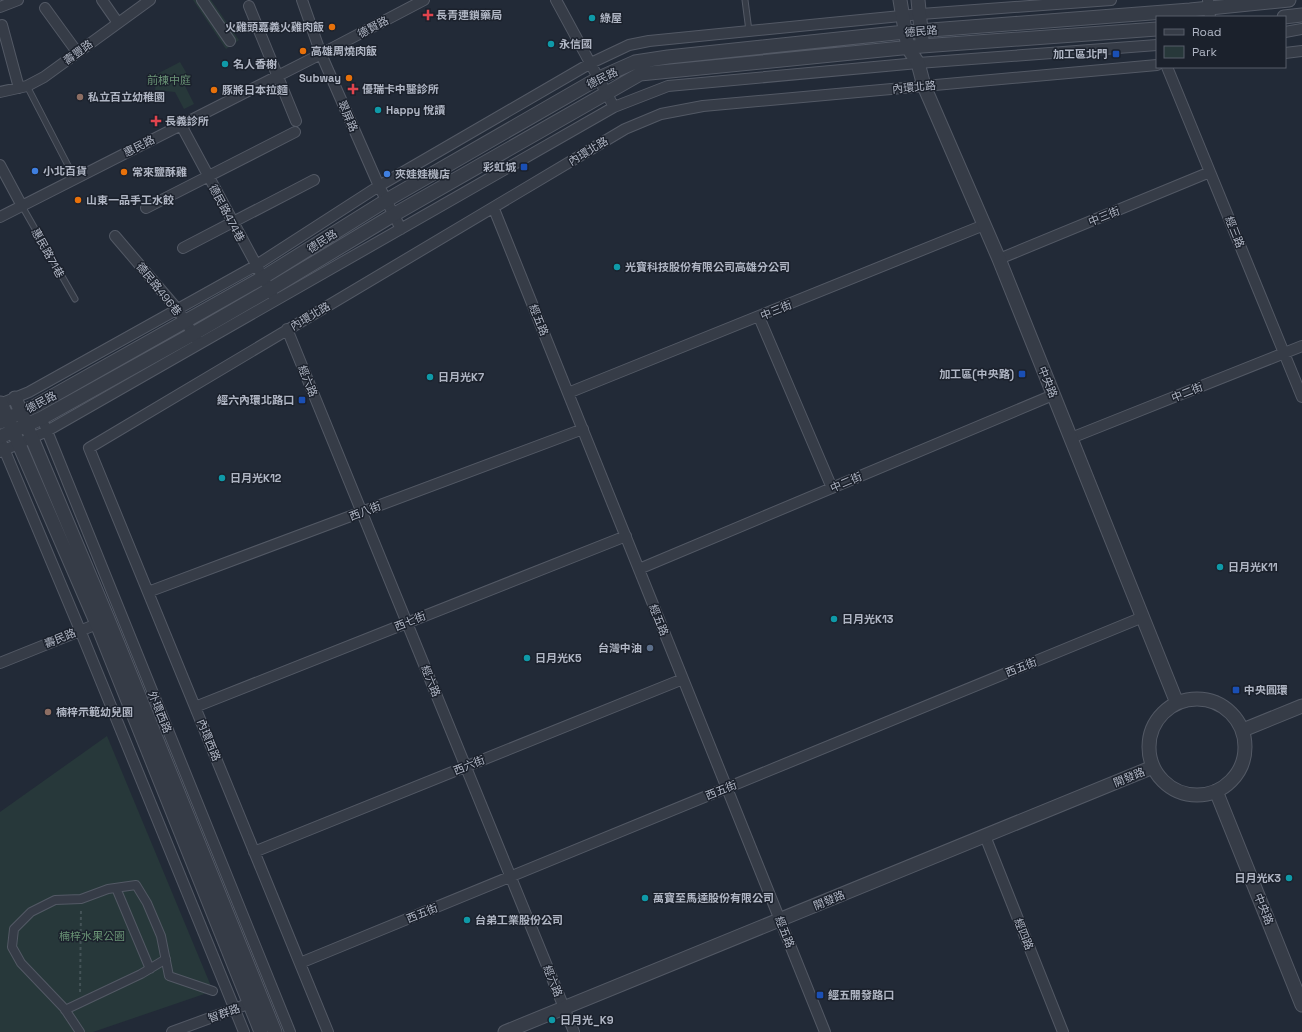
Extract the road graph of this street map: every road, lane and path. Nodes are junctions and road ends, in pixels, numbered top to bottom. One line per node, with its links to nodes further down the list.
1 (18, 0): 15 (street)
2 (102, 0): 23 (street)
3 (150, 0): 23 (street, 壽豐路)
4 (202, 0): 31 (street)
5 (302, 0): 38 (street, 翠屏路)
6 (400, 0): 18 (street)
7 (424, 0): 18 (street, 德賢路)
8 (556, 0): 39 (street)
9 (745, 0): 27 (lane)
10 (900, 0): 21 (street)
11 (918, 0): 19 (street)
12 (1111, 0): 19 (street, 德民路)
13 (1289, 0): 17 (street, 德民路)
14 (248, 6): 43 (street)
15 (0, 7)
16 (45, 8): 36 (street)
17 (1209, 8): 28 (street, 德民路)
18 (405, 10): 38 (street, 德賢路)
19 (921, 14): 21 (street, 德民路); 28 (street)
20 (1302, 15): 22 (street)
21 (903, 16): 27 (street, 德民路); 29 (street)
22 (1286, 17)
23 (118, 23): 36 (street, 壽豐路)
24 (2, 25): 46 (street)
25 (1156, 29): 33 (street, 德民路)
26 (1302, 29): 30 (street)
27 (749, 31): 39 (street, 德民路)
28 (922, 31): 29 (street, 德民路); 33 (street)
29 (905, 32): 34 (street); 44 (street, 德民路)
30 (1286, 32)
31 (230, 41)
32 (1156, 45): 40 (street, 德民路)
33 (922, 46): 34 (street, 德民路); 40 (street)
34 (908, 48): 40 (street); 48 (street, 德民路)
35 (1302, 51): 37 (street)
36 (77, 52): 46 (street, 壽豐路)
37 (1286, 53)
38 (321, 54): 43 (street, 惠民路); 58 (street, 翠屏路)
39 (591, 63): 44 (street); 58 (street, 德民路)
40 (918, 63): 45 (street, 中央路); 49 (street, 德民路)
41 (1156, 65): 45 (street, 內環北路)
42 (1167, 68): 54 (street, 經三路)
43 (278, 76): 50 (street); 51 (street, 惠民路)
44 (598, 78): 48 (street); 59 (street, 德民路)
45 (924, 86): 62 (street, 內環北路); 66 (street, 中央路)
46 (23, 87): 47 (street, 壽豐路); 56 (lane)
47 (0, 92)
48 (606, 92): 49 (street); 63 (street, 德民路)
49 (614, 107): 67 (street, 德民路)
50 (296, 121)
51 (181, 125): 55 (street, 德民路474巷); 56 (street, 惠民路)
52 (296, 132): 55 (street)
53 (0, 165): 60 (street)
54 (1210, 172): 70 (street, 中三街); 81 (street, 經三路)
55 (208, 176): 61 (street); 65 (street, 德民路474巷)
56 (75, 179): 60 (street, 惠民路)
57 (314, 180): 65 (street)
58 (379, 186): 59 (street, 翠屏路); 71 (street, 德民路)
59 (387, 200): 63 (street, 翠屏路); 72 (street, 德民路)
60 (22, 206): 64 (street, 惠民路); 74 (lane, 惠民路71巷)
61 (146, 208)
62 (494, 209): 78 (street, 內環北路); 83 (street, 經五路)
63 (394, 214): 67 (street, 翠屏路); 73 (street, 德民路)
64 (0, 217)
65 (232, 222): 69 (street); 71 (street, 德民路474巷)
66 (984, 225): 70 (street, 中央路); 76 (street, 中三街)
67 (401, 229): 73 (street, 德民路)
68 (115, 236): 75 (street, 德民路496巷)
69 (183, 248)
70 (999, 259): 84 (street, 中央路)
71 (255, 266): 72 (street, 德民路474巷); 75 (street, 德民路)
72 (262, 278): 73 (street, 德民路474巷); 77 (street, 德民路)
73 (272, 296): 79 (street, 德民路)
74 (75, 299)
75 (178, 310): 77 (street, 德民路496巷); 82 (street, 德民路)
76 (759, 316): 83 (street, 中三街); 103 (street)
77 (185, 321): 79 (street, 德民路496巷); 88 (street, 德民路)
78 (287, 329): 101 (street, 內環北路); 104 (street, 經六路)
79 (197, 339): 90 (street, 德民路); 95 (street, 德民路)
80 (1302, 346): 81 (street, 中二街)
81 (1284, 353): 85 (street, 經三路); 98 (street, 中二街)
82 (29, 392): 86 (street, 德民路); 88 (street, 外環西路)
83 (568, 393): 93 (street, 經五路)
84 (1053, 395): 98 (street, 中央路); 103 (street, 中二街)
85 (1302, 396)
86 (15, 398): 87 (street, 德民路); 89 (street, 外環西路)
87 (1, 403): 91 (street, 外環西路)
88 (35, 406): 89 (street, 德民路); 90 (street, 外環西路)
89 (22, 412): 91 (street, 德民路); 92 (street, 外環西路)
90 (42, 418): 92 (street, 德民路); 95 (street, 外環西路)
91 (4, 420): 94 (street, 外環西路)
92 (27, 425): 94 (street, 德民路); 97 (street, 外環西路)
93 (583, 429): 104 (street, 西八街); 105 (street, 經五路)
94 (14, 431): 96 (street, 德民路); 100 (street, 外環西路)
95 (47, 431): 97 (street, 德民路); 108 (street, 外環西路)
96 (0, 437)
97 (32, 437): 100 (street, 德民路); 110 (street, 外環西路)
98 (1071, 438): 109 (street, 中央路)
99 (0, 440): 102 (street)
100 (19, 444): 102 (street, 德民路); 110 (street, 外環西路)
101 (90, 448): 107 (street, 內環西路)
102 (2, 451): 112 (street)
103 (832, 488): 106 (street, 中二街)
104 (362, 512): 107 (street, 西八街); 111 (street, 經六路)
105 (626, 536): 106 (street, 經五路); 111 (street, 西七街)
106 (639, 569): 114 (street, 經五路)
107 (148, 592): 117 (street, 內環西路)
108 (121, 614): 110 (street, 壽民路); 133 (street, 外環西路)
109 (1143, 617): 115 (street, 中央路); 121 (street, 西五街)
110 (103, 621): 112 (street, 壽民路); 134 (street, 外環西路)
111 (407, 623): 117 (street, 西七街); 119 (street, 經六路)
112 (80, 630): 113 (street, 壽民路); 139 (street)
113 (0, 661)
114 (683, 679): 119 (street, 西六街); 121 (street, 經五路)
115 (1177, 703): 118 (street); 120 (street)
116 (1302, 706): 118 (street)
117 (195, 707): 124 (street, 內環西路)
118 (1243, 730): 122 (street)
119 (466, 767): 124 (street, 西六街); 125 (street, 經六路)
120 (1153, 767): 122 (street); 123 (street, 開發路)
121 (727, 788): 125 (street, 西五街); 128 (street, 經五路)
122 (1216, 791): 136 (street, 中央路)
123 (985, 836): 128 (street, 開發路); 150 (street, 經四路)
124 (254, 852): 130 (street, 內環西路)
125 (511, 877): 130 (street, 西五街); 137 (street, 經六路)
126 (116, 888): 127 (street); 129 (street); 131 (street)
127 (81, 899): 135 (path); 138 (street)
128 (780, 920): 137 (street, 開發路); 149 (street, 經五路)
129 (166, 959): 131 (street); 132 (street)
130 (300, 963): 146 (street, 內環西路)
131 (150, 969): 135 (street)
132 (213, 991)
133 (275, 994): 134 (street, 智群路); 145 (street, 外環西路)
134 (256, 1001): 139 (street, 智群路); 143 (street, 外環西路); 144 (street, 外環西路)
135 (79, 1003): 138 (street)
136 (1302, 1005)
137 (564, 1008): 147 (street, 開發路); 148 (street, 經六路)
138 (66, 1010): 140 (street)
139 (235, 1010): 141 (street, 智群路); 142 (street)
140 (80, 1032)
141 (172, 1032)
142 (244, 1032)
143 (261, 1032)
144 (274, 1032)
145 (290, 1032)
146 (328, 1032)
147 (505, 1032)
148 (574, 1032)
149 (825, 1032)
150 (1063, 1032)

